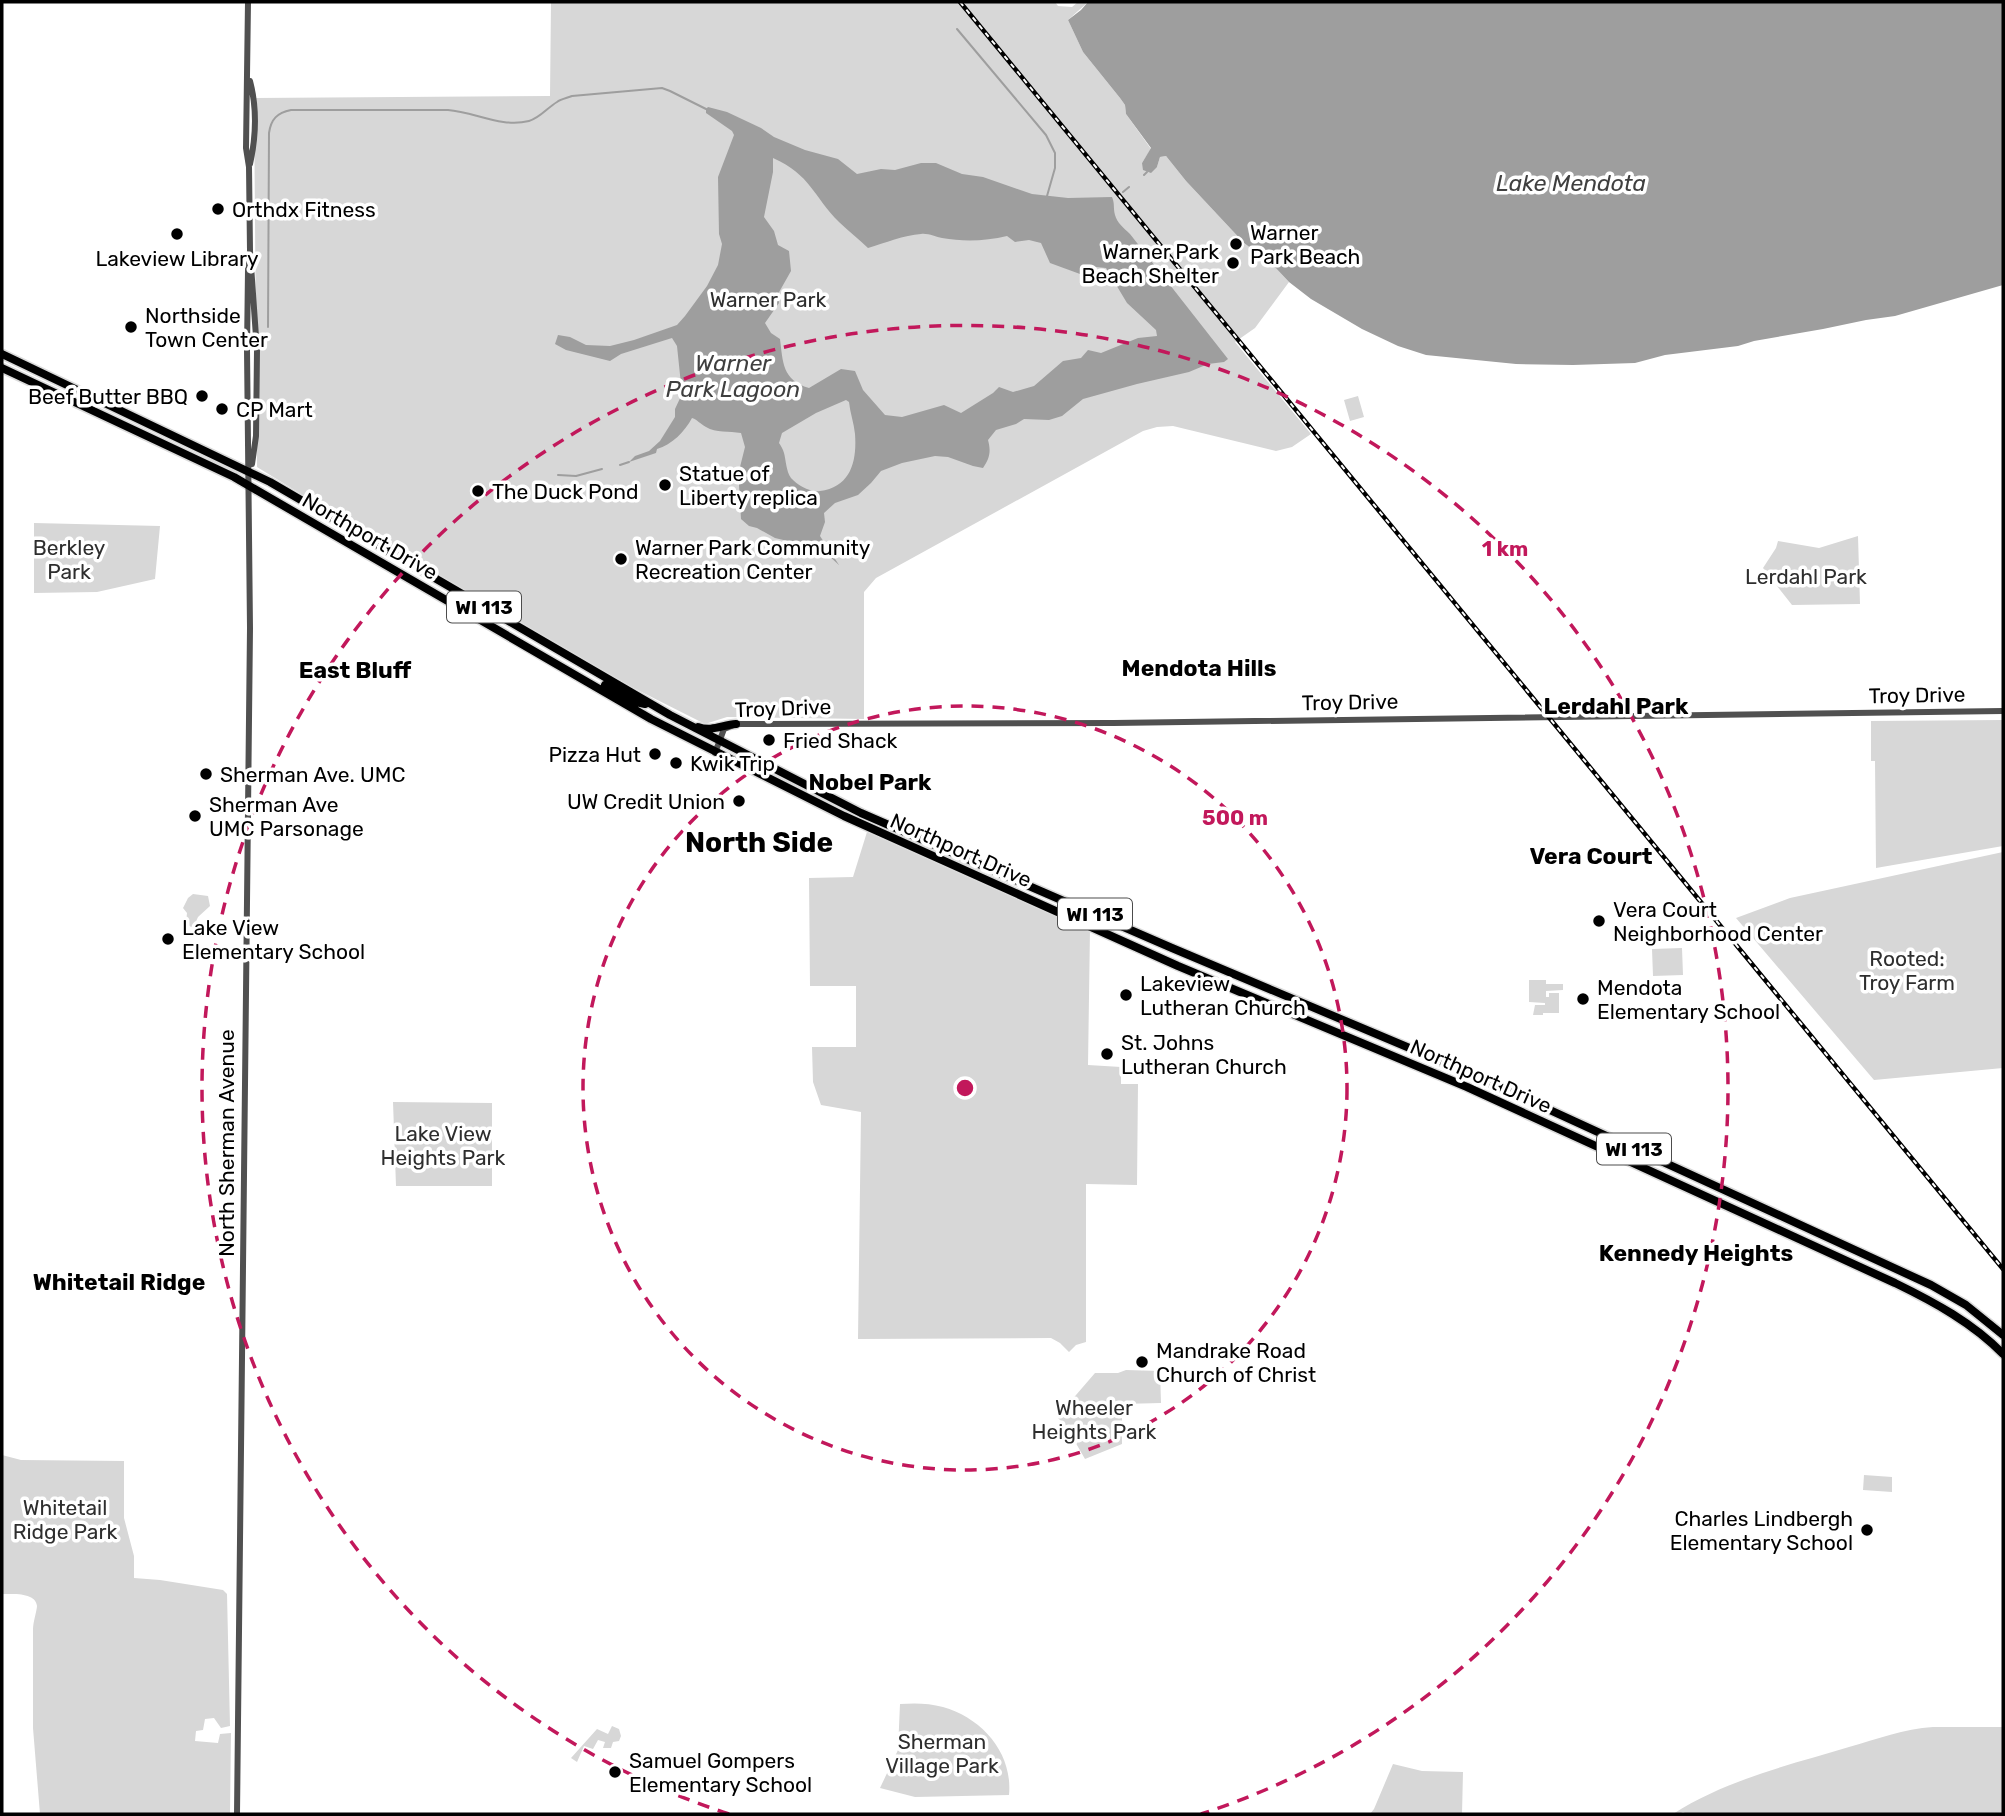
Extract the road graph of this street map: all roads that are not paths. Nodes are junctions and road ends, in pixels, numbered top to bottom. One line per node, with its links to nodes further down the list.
1 (248, 2): 6 (street, North Sherman Avenue)
2 (2, 354): 4 (main road, Northport Drive / WI 113)
3 (2, 368): 5 (main road, Northport Drive / WI 113)
4 (115, 408): 5 (main road); 6 (main road, Northport Drive / WI 113)
5 (92, 410): 7 (main road, Northport Drive / WI 113)
6 (250, 472): 7 (street, North Sherman Avenue); 9 (main road, Northport Drive / WI 113)
7 (250, 486): 14 (main road, Northport Drive / WI 113); 19 (street, North Sherman Avenue)
8 (605, 685): 9 (main road)
9 (651, 705): 11 (main road, Northport Drive / WI 113)
10 (2003, 711): 12 (street, Troy Drive)
11 (670, 715): 12 (main road); 13 (main road, Northport Drive / WI 113)
12 (736, 724): 13 (street, Troy Drive)
13 (719, 741): 14 (street, Troy Drive); 16 (main road, Northport Drive / WI 113)
14 (715, 753): 15 (main road, Northport Drive / WI 113)
15 (785, 787): 16 (main road); 18 (main road, Northport Drive / WI 113)
16 (846, 805): 17 (main road, Northport Drive / WI 113)
17 (2003, 1335)
18 (2001, 1352)
19 (237, 1814)

